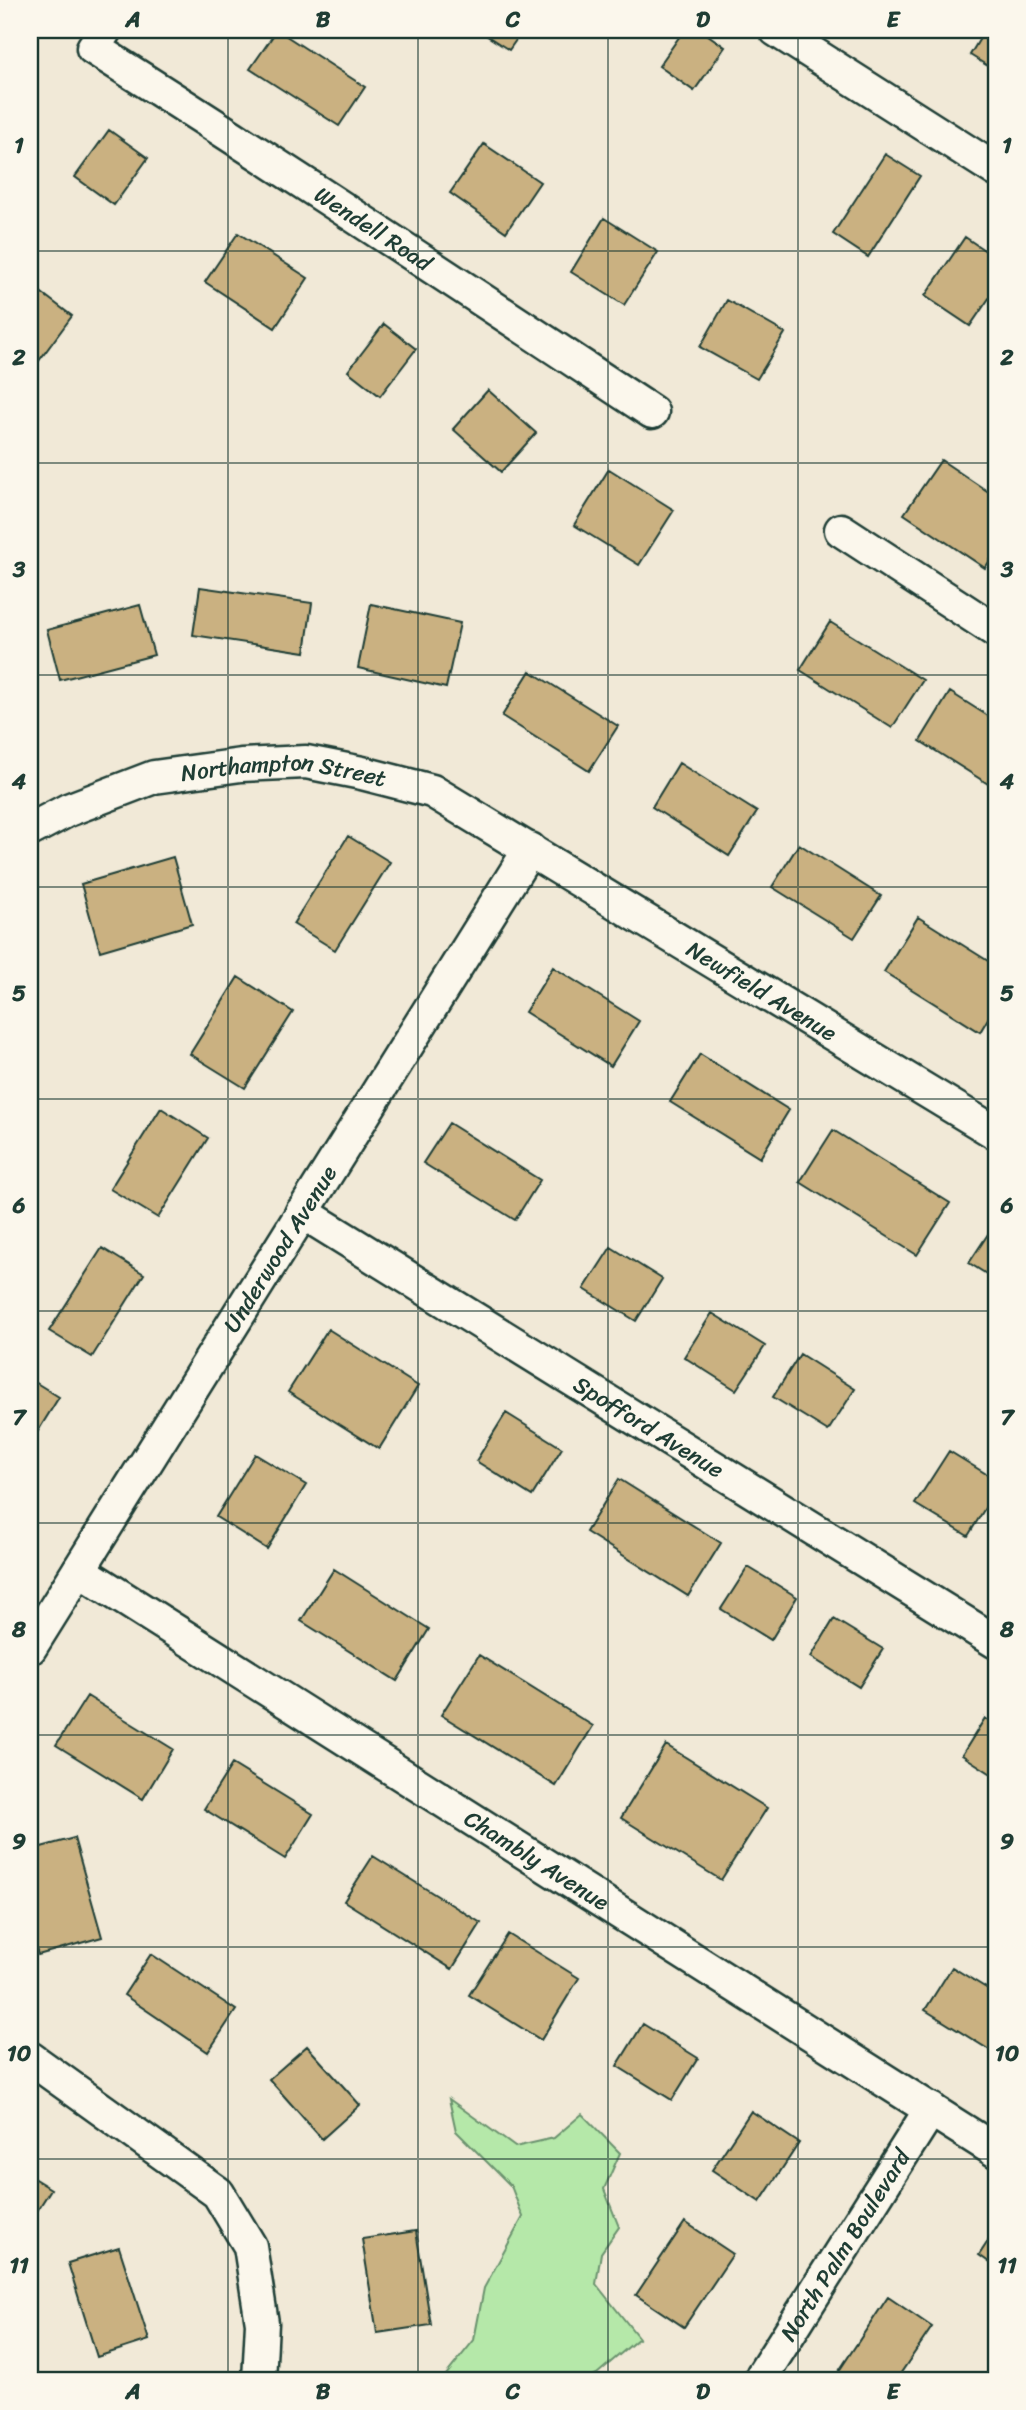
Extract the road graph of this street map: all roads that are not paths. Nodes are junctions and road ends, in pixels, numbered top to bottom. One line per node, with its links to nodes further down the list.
1 (776, 30): 3 (street)
2 (99, 39): 4 (street, Wendell Road)
3 (996, 170)
4 (652, 412)
5 (841, 530): 6 (street)
6 (996, 631)
7 (30, 830): 8 (street, Northampton Street)
8 (530, 849): 9 (street, Newfield Avenue); 10 (street, Underwood Avenue)
9 (996, 1133)
10 (302, 1212): 11 (street, Underwood Avenue); 12 (street, Spofford Avenue)
11 (79, 1570): 13 (street, Underwood Avenue); 15 (street, Chambly Avenue)
12 (996, 1642)
13 (30, 1648)
14 (30, 2057): 17 (street)
15 (930, 2109): 16 (street, Chambly Avenue); 18 (street, North Palm Boulevard)
16 (996, 2151)
17 (259, 2380)
18 (762, 2380)

